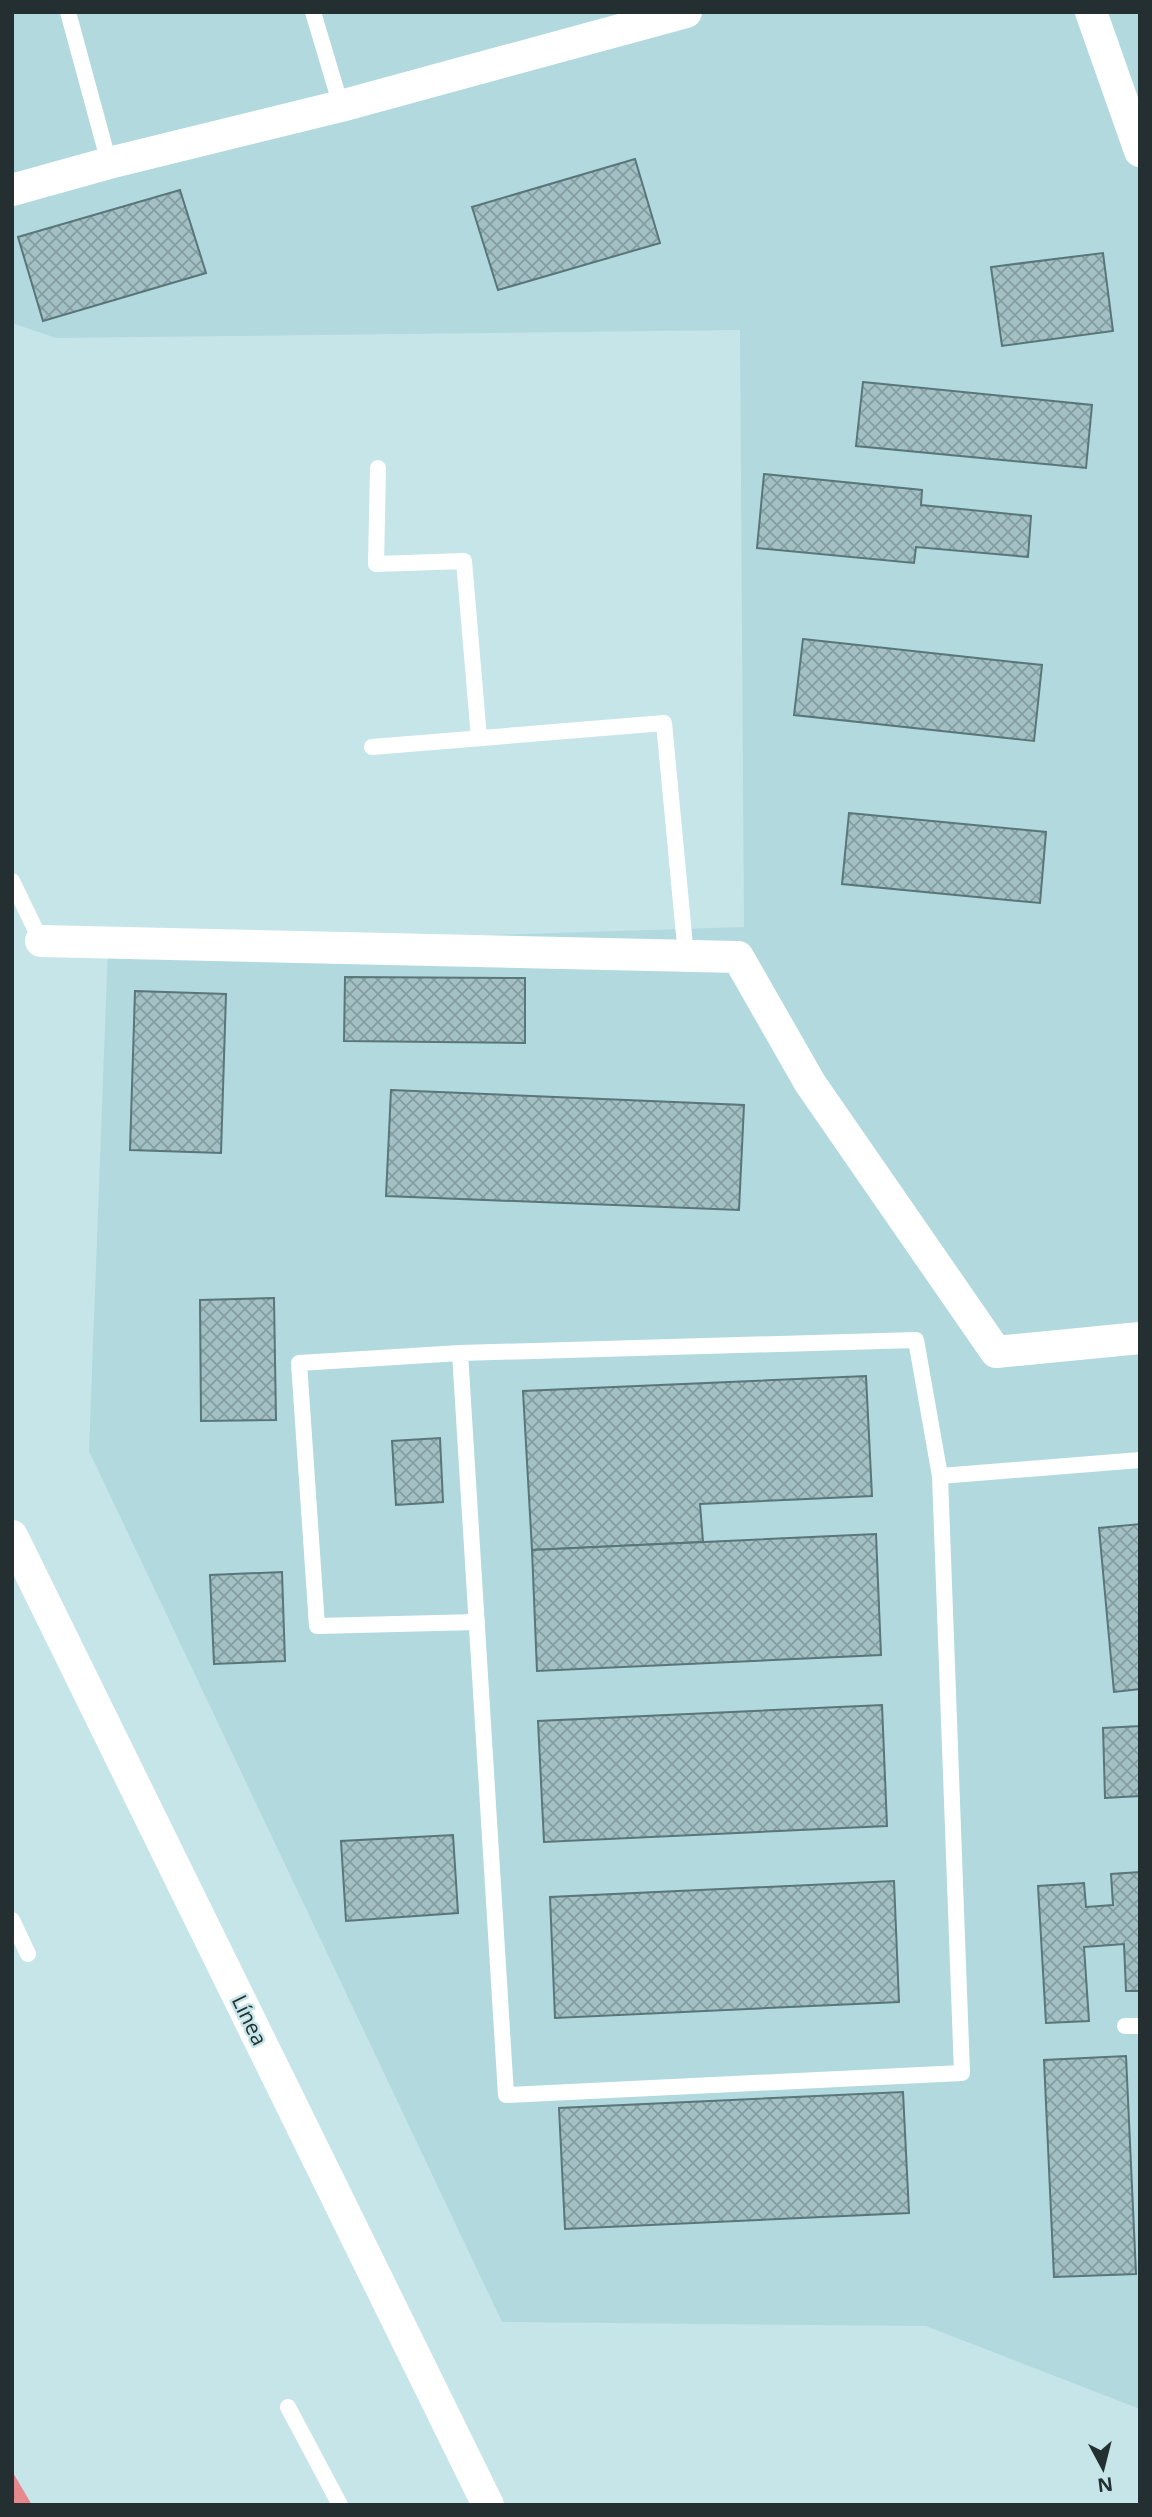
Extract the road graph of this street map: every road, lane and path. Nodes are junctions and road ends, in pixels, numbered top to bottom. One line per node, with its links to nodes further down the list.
1 (68, 12): 7 (lane)
2 (313, 12): 5 (lane)
3 (686, 12): 5 (street)
4 (1091, 12): 6 (street)
5 (341, 106): 7 (street)
6 (1140, 151)
7 (109, 163): 8 (street)
8 (12, 190)
9 (378, 468): 10 (lane)
10 (479, 738): 11 (lane); 14 (lane)
11 (372, 747)
12 (12, 881): 13 (lane)
13 (41, 941): 14 (street)
14 (687, 956): 15 (street)
15 (1140, 1338)
16 (460, 1353): 18 (lane); 20 (lane); 20 (lane)
17 (1140, 1460): 18 (lane)
18 (940, 1476): 20 (lane)
19 (12, 1536): 25 (street, Línea)
20 (477, 1622)
21 (12, 1920): 22 (lane)
22 (28, 1954)
23 (288, 2407): 24 (lane)
24 (340, 2505)
25 (488, 2505)

